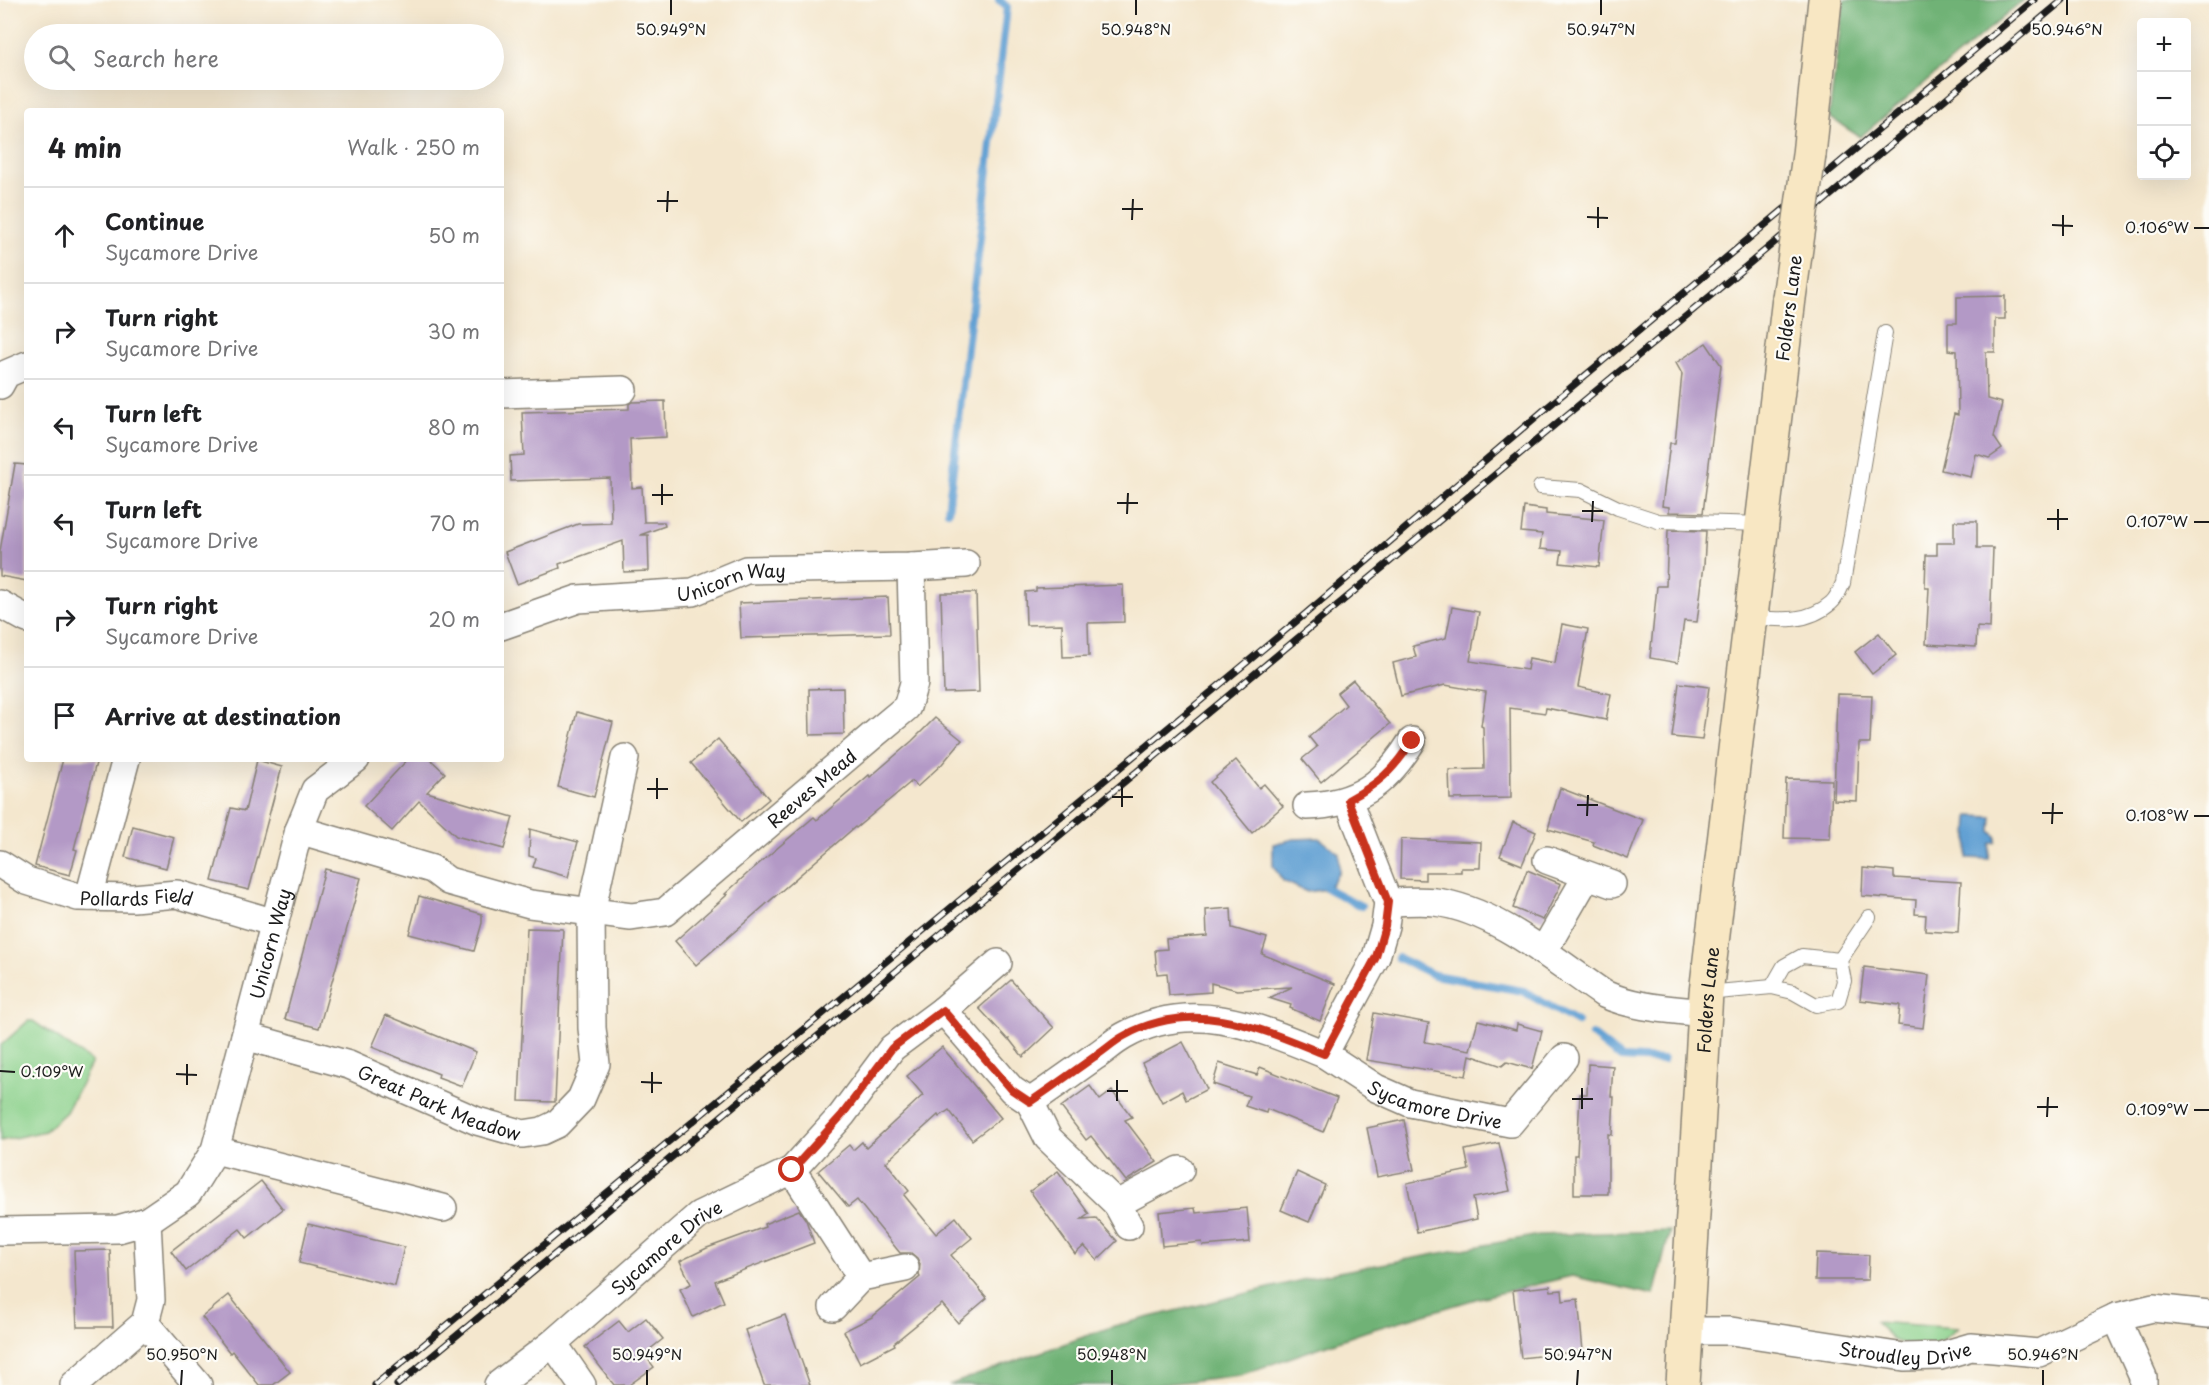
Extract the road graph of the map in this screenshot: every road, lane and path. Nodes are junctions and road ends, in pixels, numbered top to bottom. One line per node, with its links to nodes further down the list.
1 (1825, 0): 8 (main road, Folders Lane, bridge)
2 (1885, 333): 13 (lane)
3 (24, 366): 4 (street)
4 (0, 386)
5 (623, 390): 6 (street)
6 (504, 394)
7 (1540, 487): 8 (lane)
8 (1763, 524): 13 (main road, Folders Lane)
9 (966, 564): 10 (street, Unicorn Way)
10 (911, 567): 14 (street, Unicorn Way); 26 (street, Reeves Mead)
11 (0, 604): 12 (street)
12 (24, 617)
13 (1750, 617): 33 (main road, Folders Lane)
14 (504, 625)
15 (1412, 741): 19 (street)
16 (625, 758): 26 (street)
17 (125, 762): 24 (street)
18 (352, 762): 21 (street, Unicorn Way)
19 (1348, 800): 20 (street); 25 (street)
20 (1307, 806)
21 (300, 830): 26 (street, Reeves Mead); 28 (street, Unicorn Way)
22 (1547, 860): 29 (street)
23 (0, 864): 24 (street, Pollards Field)
24 (89, 897): 28 (street, Pollards Field)
25 (1388, 902): 29 (street); 36 (street)
26 (591, 912): 35 (street, Great Park Meadow)
27 (1869, 917): 30 (lane)
28 (275, 923): 35 (street, Unicorn Way)
29 (1543, 952): 33 (street)
30 (1840, 960): 32 (lane); 32 (lane)
31 (998, 963): 34 (street, Sycamore Drive)
32 (1772, 987): 33 (lane)
33 (1705, 1003): 51 (main road, Folders Lane)
34 (943, 1010): 38 (street); 40 (street, Sycamore Drive)
35 (245, 1036): 39 (street, Unicorn Way)
36 (1324, 1054): 37 (street, Sycamore Drive); 38 (street, Sycamore Drive)
37 (1564, 1058)
38 (1030, 1102): 41 (street)
39 (215, 1150): 42 (street); 43 (street, Unicorn Way)
40 (792, 1170): 46 (street); 52 (street, Sycamore Drive)
41 (1180, 1170)
42 (443, 1208)
43 (147, 1221): 44 (street, Unicorn Way); 50 (street)
44 (0, 1231)
45 (905, 1268): 46 (street)
46 (861, 1277): 47 (street)
47 (833, 1307)
48 (2209, 1314): 49 (street, Stroudley Drive)
49 (2116, 1317): 51 (street, Stroudley Drive); 58 (street)
50 (145, 1323): 53 (street); 54 (street)
51 (1687, 1331): 57 (main road, Folders Lane)
52 (553, 1342): 55 (street, Sycamore Drive); 56 (street)
53 (74, 1385)
54 (198, 1385)
55 (498, 1385)
56 (582, 1385)
57 (1683, 1385)
58 (2143, 1385)

